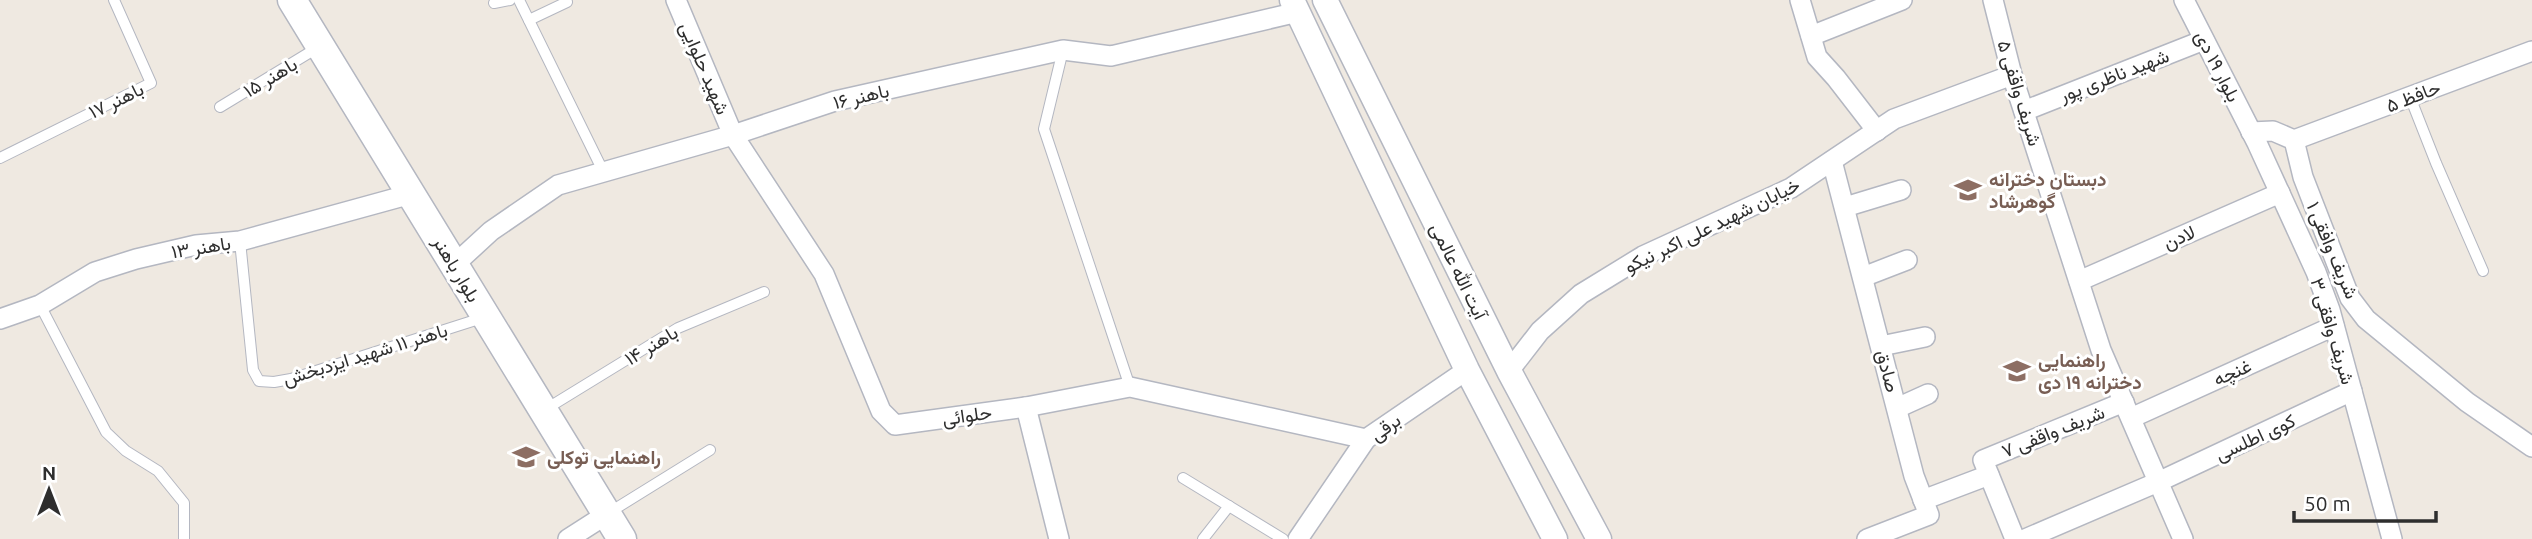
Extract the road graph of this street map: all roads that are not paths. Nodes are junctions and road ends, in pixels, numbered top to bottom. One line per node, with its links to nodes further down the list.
1 (114, 0): 28 (lane, باهنر ۱۷)
2 (510, 0): 12 (lane)
3 (519, 0): 14 (lane)
4 (676, 0): 26 (street, شهید حلوایی)
5 (1800, 0): 15 (street)
6 (1902, 0): 15 (street)
7 (1993, 0): 20 (street, شریف واقفی ۵)
8 (2184, 0): 16 (street, بلوار ۱۹ دی)
9 (1328, 1): 49 (street, آیت الله عالمی)
10 (298, 2): 17 (main road, بلوار باهنر)
11 (567, 2): 14 (lane)
12 (494, 3)
13 (1295, 6): 18 (street, باهنر ۱۶); 48 (street, آیت الله عالمی)
14 (529, 20): 30 (lane)
15 (1811, 36): 24 (street)
16 (2204, 40): 23 (street, شهید ناظری پور); 25 (street, بلوار ۱۹ دی)
17 (321, 46): 22 (lane, باهنر ۱۵); 33 (main road, بلوار باهنر)
18 (1063, 50): 26 (street, باهنر ۱۶); 50 (lane)
19 (2531, 53): 21 (street, حافظ ۵)
20 (2012, 75): 23 (street, شریف واقفی ۵); 24 (street, خیابان شهید علی اکبر نیکو)
21 (2410, 97): 27 (street, حافظ ۵); 38 (lane)
22 (220, 107)
23 (2024, 110): 40 (street, شریف واقفی ۵)
24 (1877, 131): 29 (street, خیابان شهید علی اکبر نیکو)
25 (2251, 132): 27 (street); 32 (street, شریف وافقی ۳)
26 (733, 135): 30 (street, باهنر ۱۶); 53 (street, حلوائی)
27 (2294, 141): 58 (street, شریف وافقی ۱)
28 (0, 158)
29 (1832, 161): 34 (street, صادق); 49 (street, خیابان شهید علی اکبر نیکو)
30 (604, 173): 37 (street, باهنر ۱۶)
31 (1901, 190): 34 (street)
32 (2280, 193): 40 (street, لادن); 45 (street, شریف وافقی ۳)
33 (411, 194): 35 (street, باهنر ۱۳); 37 (main road, بلوار باهنر)
34 (1844, 207): 39 (street, صادق)
35 (240, 241): 42 (street, باهنر ۱۳); 43 (lane, باهنر ۱۱ شهید ایزدبخش)
36 (1907, 260): 39 (street)
37 (454, 265): 43 (main road, بلوار باهنر)
38 (2483, 271)
39 (1863, 277): 47 (street, صادق)
40 (2079, 281): 56 (street, شریف واقفی ۵)
41 (764, 292): 55 (lane, باهنر ۱۴)
42 (40, 305): 44 (street, باهنر ۱۳); 66 (lane)
43 (486, 317): 55 (main road, بلوار باهنر)
44 (0, 319)
45 (2334, 326): 51 (street, شریف وافقی ۳); 56 (street, غنچه)
46 (1924, 337): 47 (street)
47 (1881, 346): 54 (street, صادق)
48 (1468, 370): 57 (street, برقی); 73 (street, آیت الله عالمی)
49 (1509, 371): 74 (street, آیت الله عالمی)
50 (1130, 387): 53 (street, حلوائی); 57 (street, حلوائی)
51 (2352, 391): 62 (street, کوی اطلسی); 79 (street, شریف وافقی ۳)
52 (1928, 394): 54 (street)
53 (1026, 407): 69 (street)
54 (1897, 408): 63 (street, صادق)
55 (543, 410): 65 (main road, بلوار باهنر)
56 (2127, 410): 60 (street, شریف واقفی ۷); 62 (street, شریف واقفی ۵)
57 (1366, 439): 72 (street, برقی)
58 (2532, 447)
59 (710, 450): 65 (lane)
60 (1989, 475): 63 (street); 76 (street, شریف واقفی ۷)
61 (1183, 478): 64 (lane)
62 (2158, 482): 77 (street, کوی اطلسی); 78 (street, شریف واقفی ۵)
63 (1923, 500): 75 (street)
64 (1229, 506): 70 (lane); 71 (lane)
65 (607, 514): 67 (street); 68 (main road, بلوار باهنر)
66 (184, 539)
67 (568, 539)
68 (622, 539)
69 (1059, 539)
70 (1203, 539)
71 (1283, 539)
72 (1298, 539)
73 (1555, 539)
74 (1599, 539)
75 (1867, 539)
76 (2015, 539)
77 (2025, 539)
78 (2183, 539)
79 (2392, 539)

